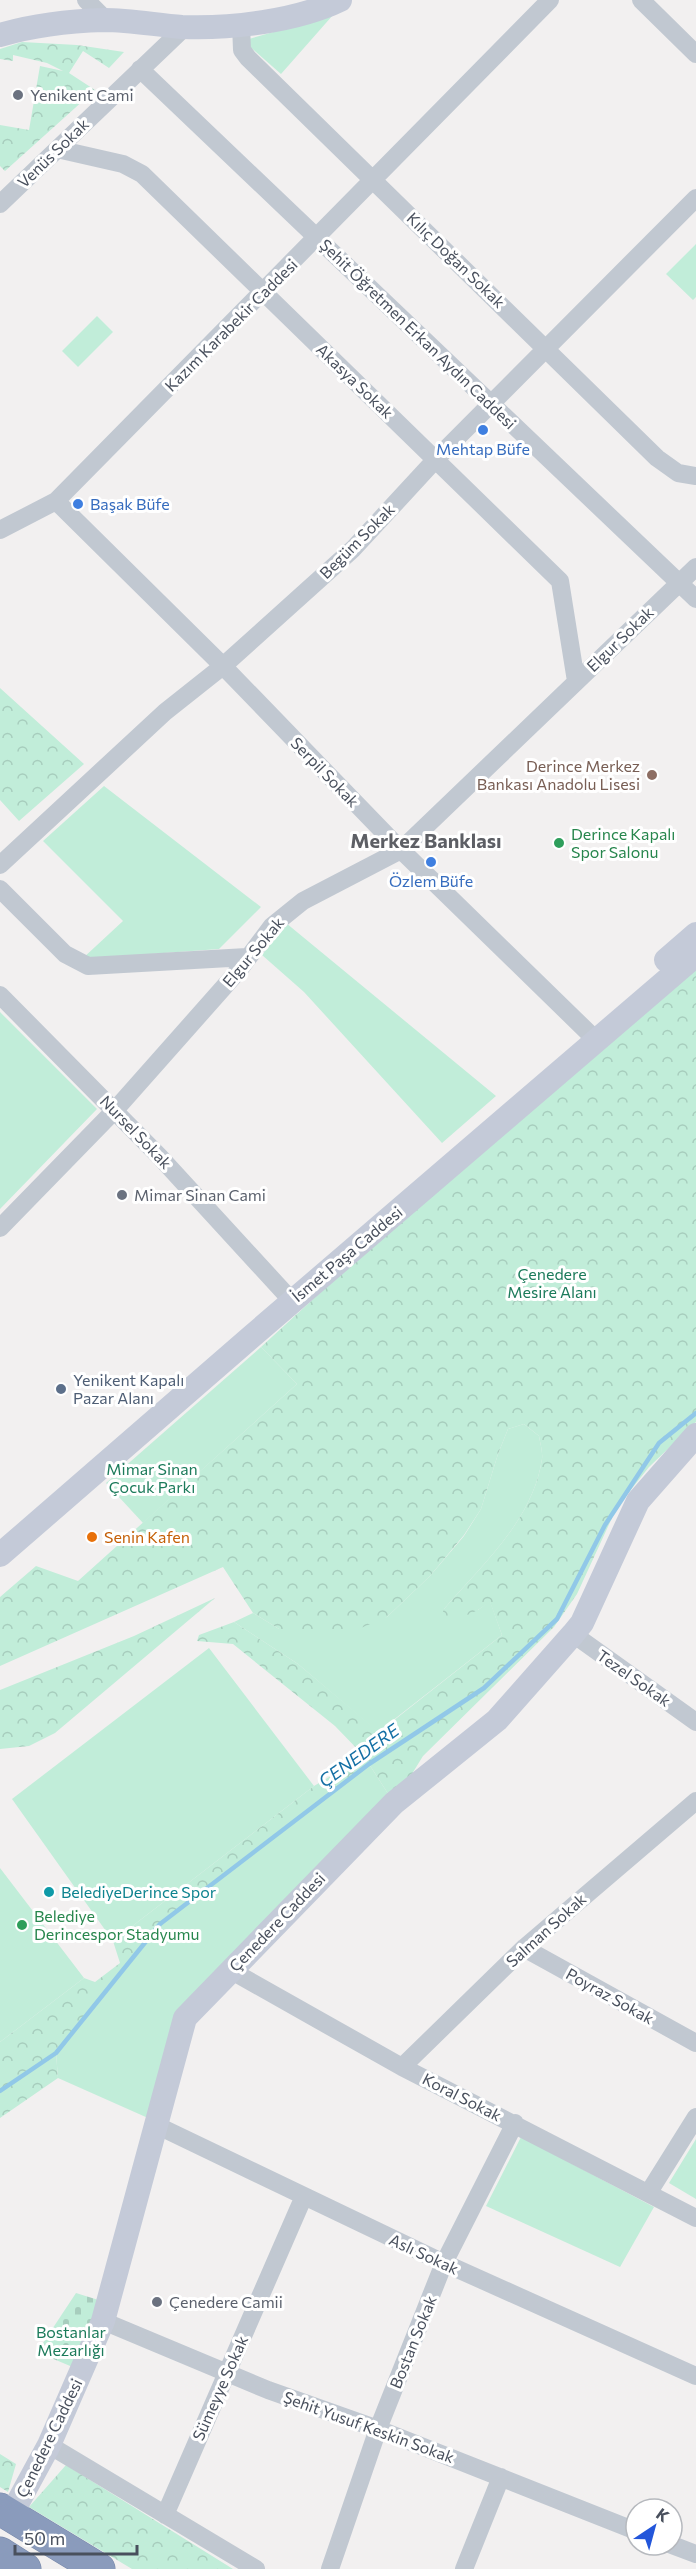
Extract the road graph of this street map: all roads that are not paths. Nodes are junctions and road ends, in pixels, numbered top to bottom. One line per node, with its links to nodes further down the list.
1 (86, 0): 5 (street)
2 (340, 0): 6 (street)
3 (550, 0): 12 (street, Kazım Karabekir Caddesi)
4 (641, 0): 9 (street)
5 (106, 20): 7 (street); 8 (street)
6 (241, 24): 7 (street); 12 (street, Kılıç Doğan Sokak)
7 (185, 27): 10 (street, Venüs Sokak)
8 (0, 35)
9 (696, 54)
10 (140, 69): 11 (street, Venüs Sokak); 15 (street, Şehit Öğretmen Erkan Aydın Caddesi)
11 (57, 149): 14 (street, Venüs Sokak); 16 (street, Akasya Sokak)
12 (373, 180): 15 (street, Kazım Karabekir Caddesi); 17 (street, Kılıç Doğan Sokak)
13 (696, 198): 17 (street, Begüm Sokak)
14 (0, 204)
15 (318, 237): 16 (street, Kazım Karabekir Caddesi); 18 (street, Şehit Öğretmen Erkan Aydın Caddesi)
16 (263, 292): 19 (street, Akasya Sokak); 21 (street, Kazım Karabekir Caddesi)
17 (546, 348): 18 (street, Begüm Sokak); 20 (street, Kılıç Doğan Sokak)
18 (491, 404): 19 (street, Begüm Sokak); 24 (street, Şehit Öğretmen Erkan Aydın Caddesi)
19 (436, 459): 26 (street, Begüm Sokak); 27 (street, Akasya Sokak)
20 (696, 476)
21 (56, 501): 22 (street, Kazım Karabekir Caddesi); 26 (street, Serpil Sokak)
22 (0, 530)
23 (696, 567): 24 (street, Elgur Sokak)
24 (679, 583): 25 (street, Şehit Öğretmen Erkan Aydın Caddesi); 27 (street, Elgur Sokak)
25 (696, 599)
26 (223, 666): 28 (street, Serpil Sokak); 29 (street, Begüm Sokak)
27 (576, 681): 28 (street, Elgur Sokak)
28 (401, 850): 33 (street, Elgur Sokak); 35 (street, Serpil Sokak)
29 (0, 865)
30 (0, 889): 33 (street)
31 (696, 934): 35 (street, İsmet Paşa Caddesi)
32 (696, 955): 35 (street, İsmet Paşa Caddesi)
33 (247, 957): 36 (street, Elgur Sokak)
34 (0, 995): 36 (street, Nursel Sokak)
35 (591, 1035): 38 (street, İsmet Paşa Caddesi)
36 (115, 1110): 37 (street, Elgur Sokak); 38 (street, Nursel Sokak)
37 (0, 1228)
38 (288, 1296): 40 (street, İsmet Paşa Caddesi)
39 (696, 1435): 41 (street, Çenedere Caddesi)
40 (1, 1548)
41 (573, 1634): 42 (street, Tezel Sokak); 45 (street, Çenedere Caddesi)
42 (696, 1722)
43 (696, 1801): 44 (street, Salman Sokak)
44 (524, 1948): 46 (street, Poyraz Sokak); 47 (street, Salman Sokak)
45 (230, 1970): 47 (street, Koral Sokak); 50 (street, Çenedere Caddesi)
46 (696, 2043)
47 (402, 2067): 49 (street, Koral Sokak)
48 (696, 2117): 51 (street)
49 (515, 2123): 51 (street, Koral Sokak); 54 (street, Bostan Sokak)
50 (156, 2125): 52 (street, Aslı Sokak); 55 (street, Çenedere Caddesi)
51 (649, 2192): 53 (street, Koral Sokak)
52 (304, 2196): 54 (street, Aslı Sokak); 56 (street, Sümeyye Sokak)
53 (696, 2218)
54 (444, 2263): 57 (street, Aslı Sokak); 58 (street, Bostan Sokak)
55 (103, 2321): 56 (street, Şehit Yusuf Keskin Sokak); 59 (street, Çenedere Caddesi)
56 (227, 2373): 58 (street, Şehit Yusuf Keskin Sokak); 62 (street, Sümeyye Sokak)
57 (696, 2376)
58 (378, 2429): 60 (street, Şehit Yusuf Keskin Sokak); 69 (street, Bostan Sokak)
59 (49, 2445): 61 (street, Çenedere Caddesi); 62 (street)
60 (501, 2477): 63 (street, Şehit Yusuf Keskin Sokak); 70 (street)
61 (8, 2506): 67 (highway)
62 (165, 2515): 68 (street)
63 (624, 2526)
64 (0, 2553): 66 (highway)
65 (696, 2562): 71 (street)
66 (25, 2569)
67 (99, 2569)
68 (256, 2569)
69 (330, 2569)
70 (464, 2569)
71 (692, 2569)

